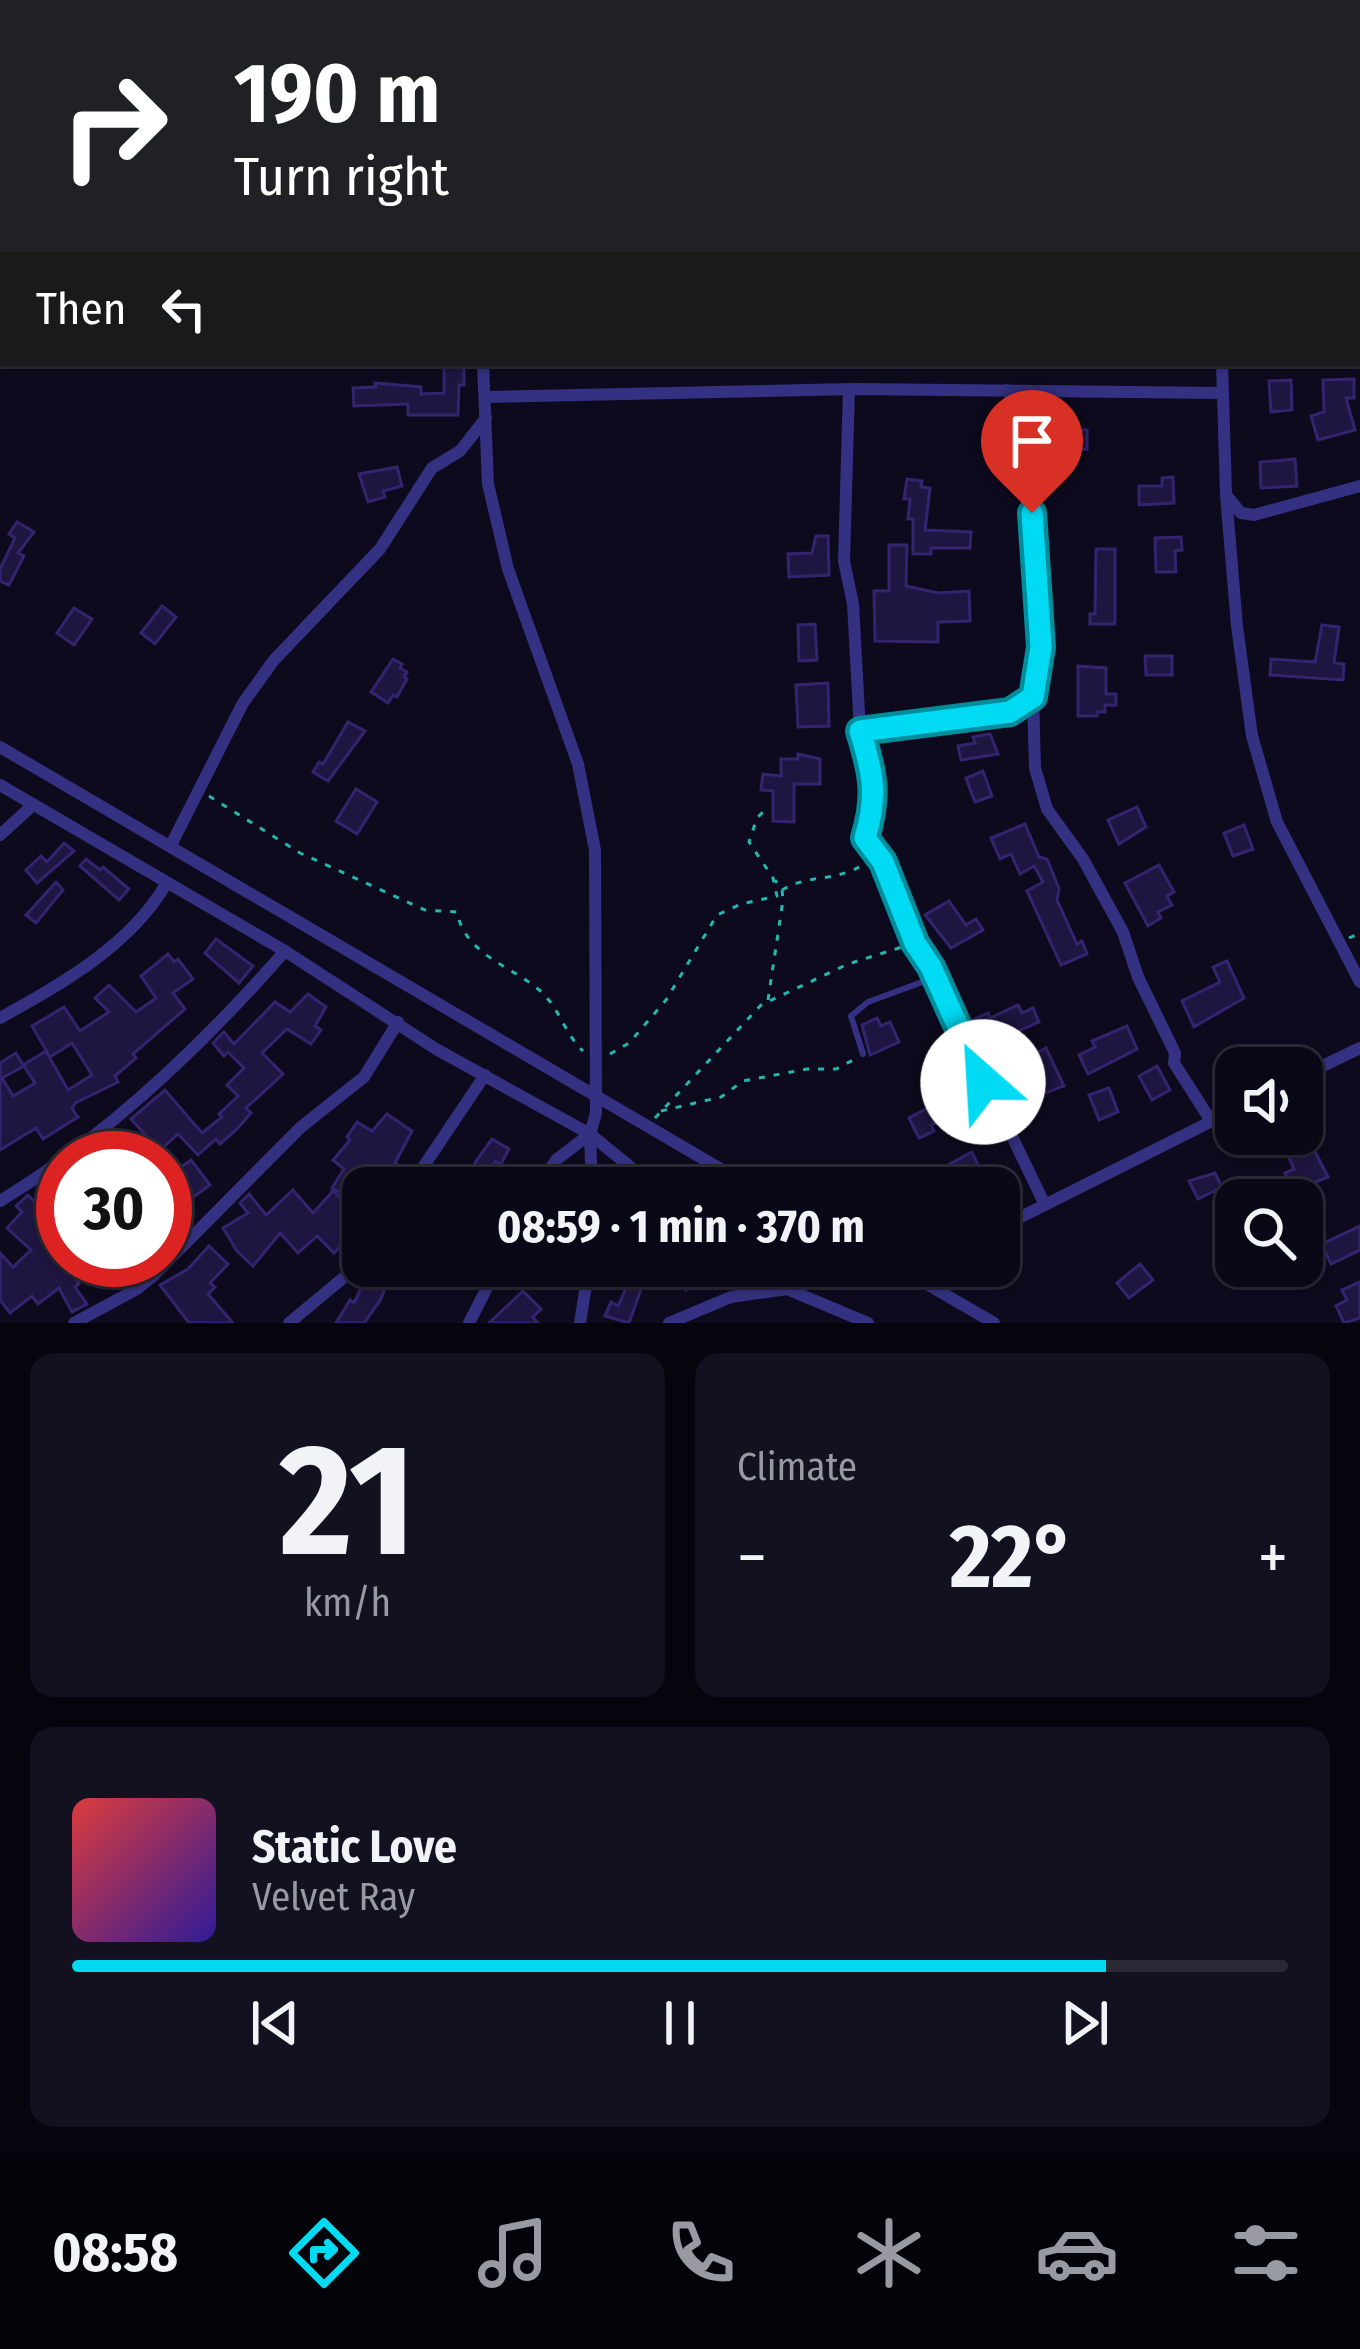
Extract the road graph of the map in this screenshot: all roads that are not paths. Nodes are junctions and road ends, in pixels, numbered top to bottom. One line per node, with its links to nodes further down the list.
1 (483, 366): 6 (street)
2 (1222, 366): 5 (street)
3 (849, 389): 4 (street); 6 (street); 11 (street)
4 (1007, 390): 5 (street); 10 (street)
5 (1221, 392): 9 (street)
6 (487, 397): 7 (street)
7 (487, 417): 16 (street); 27 (street)
8 (1360, 486): 9 (street)
9 (1226, 495): 20 (street)
10 (1033, 697): 11 (street); 29 (street)
11 (860, 731): 19 (street)
12 (0, 747): 16 (street)
13 (0, 785): 14 (street)
14 (33, 805): 15 (street); 17 (street)
15 (0, 836)
16 (171, 845): 27 (street)
17 (166, 884): 18 (street); 21 (street)
18 (285, 951): 22 (street); 36 (street)
19 (933, 978): 24 (lane); 37 (street)
20 (1360, 982)
21 (0, 1018)
22 (398, 1022): 26 (street); 45 (street)
23 (1360, 1048): 25 (street)
24 (863, 1054)
25 (1323, 1066)
26 (485, 1075): 30 (street); 31 (street)
27 (595, 1096): 30 (street); 35 (street)
28 (1215, 1119): 29 (street)
29 (1211, 1121): 37 (street)
30 (590, 1134): 32 (street); 33 (street); 34 (street)
31 (423, 1167)
32 (551, 1167)
33 (591, 1167)
34 (630, 1167)
35 (717, 1167)
36 (0, 1202)
37 (1044, 1203): 38 (street)
38 (1020, 1216)
39 (342, 1279): 46 (street)
40 (487, 1287): 47 (street)
41 (586, 1287): 48 (street)
42 (784, 1287): 44 (street)
43 (933, 1287): 51 (street)
44 (787, 1289): 49 (street); 50 (street)
45 (74, 1323)
46 (290, 1323)
47 (469, 1323)
48 (580, 1323)
49 (669, 1323)
50 (868, 1323)
51 (994, 1323)

